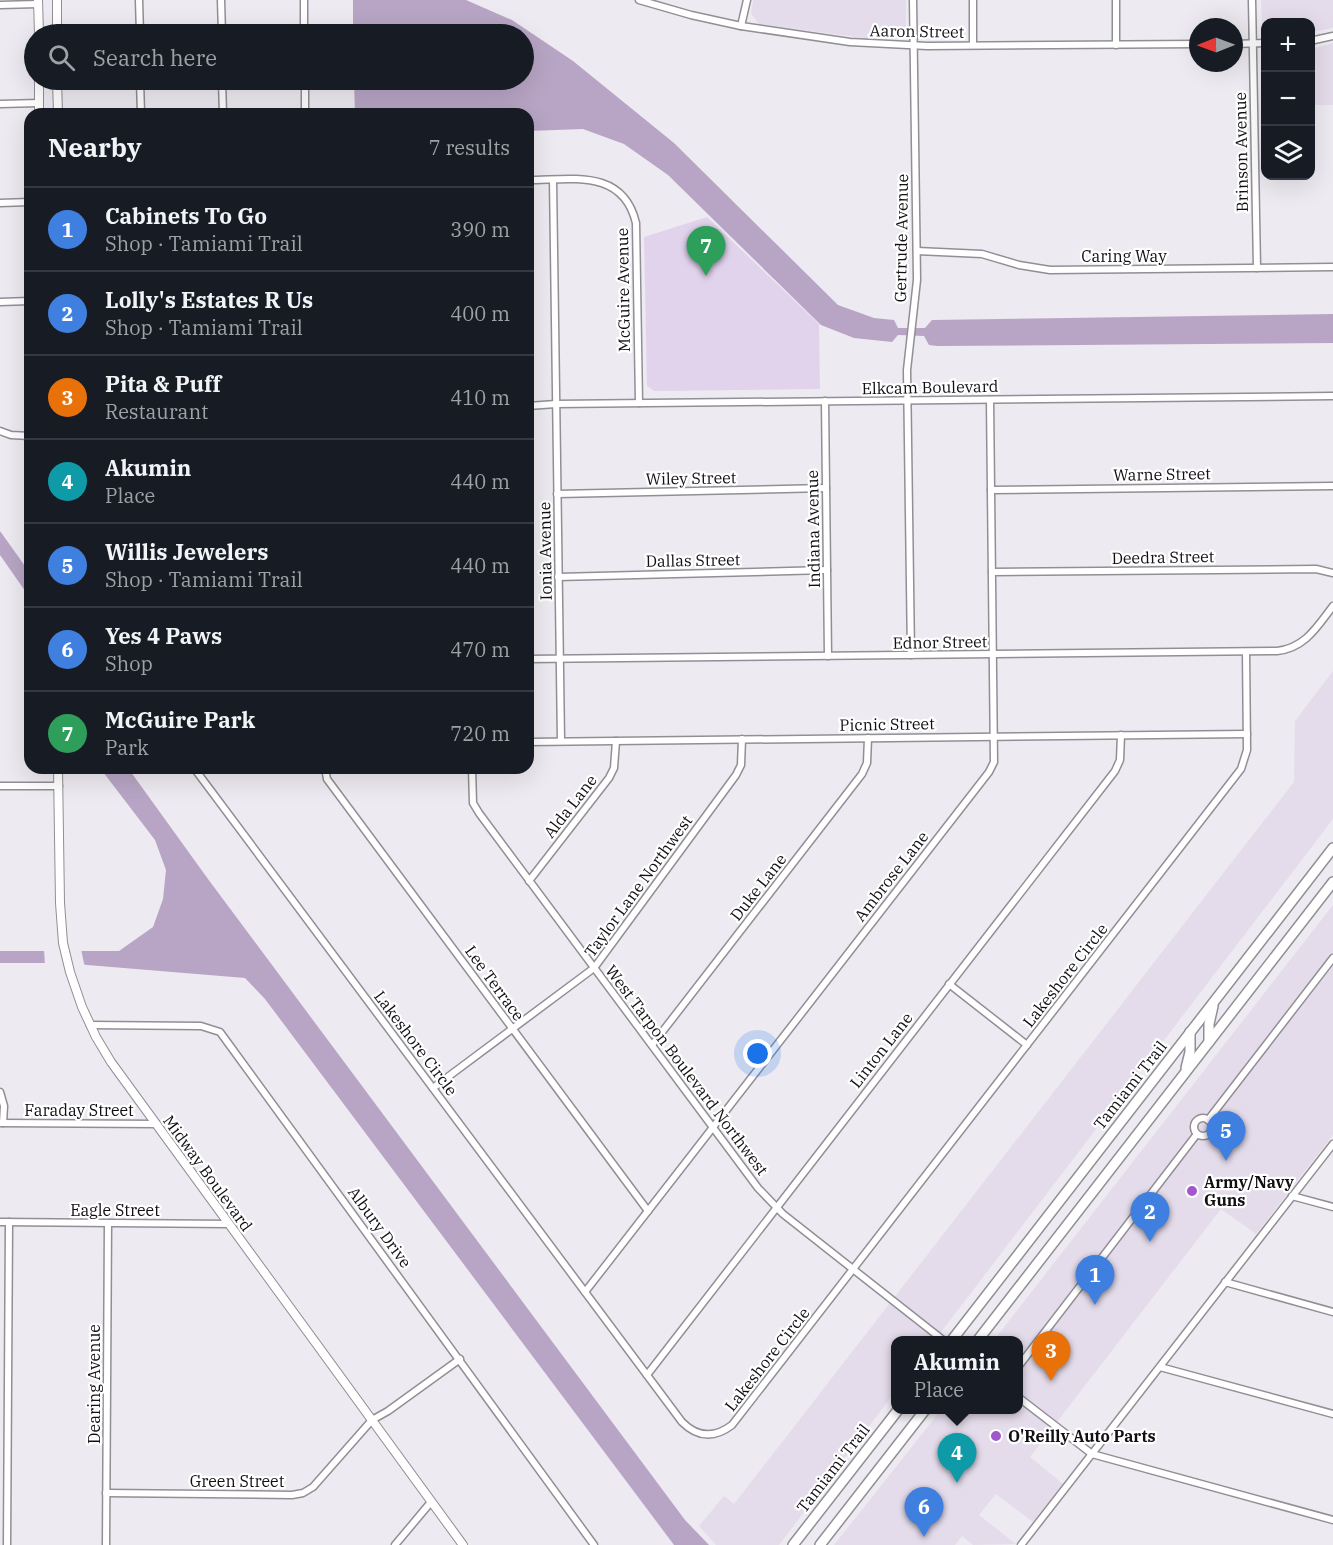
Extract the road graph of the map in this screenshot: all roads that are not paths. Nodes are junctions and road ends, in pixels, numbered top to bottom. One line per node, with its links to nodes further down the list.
1 (57, 0): 15 (street)
2 (139, 0): 16 (street)
3 (222, 0): 17 (street)
4 (304, 0): 18 (street)
5 (639, 0): 12 (street, Aaron Street)
6 (747, 0): 19 (street)
7 (913, 0): 26 (street, Gertrude Avenue)
8 (973, 0): 27 (street)
9 (1116, 0): 28 (street)
10 (1252, 0): 22 (street, Brinson Avenue)
11 (38, 2): 13 (street); 14 (street)
12 (659, 3): 19 (street, Aaron Street)
13 (0, 5)
14 (39, 24)
15 (57, 24)
16 (140, 24)
17 (222, 24)
18 (304, 24)
19 (741, 26): 26 (street, Aaron Street)
20 (1333, 36): 21 (street)
21 (1315, 40)
22 (1253, 43): 24 (street); 25 (street); 47 (street, Brinson Avenue)
23 (1189, 44): 28 (street, Aaron Street)
24 (1243, 44)
25 (1261, 44)
26 (913, 45): 27 (street, Aaron Street); 45 (street, Gertrude Avenue)
27 (974, 45): 28 (street, Aaron Street)
28 (1116, 45)
29 (39, 90): 34 (street)
30 (57, 90): 37 (street)
31 (140, 90): 38 (street)
32 (222, 90): 39 (street)
33 (305, 90): 40 (street)
34 (39, 103): 35 (street); 36 (street)
35 (0, 104)
36 (39, 108)
37 (58, 108)
38 (141, 108)
39 (223, 108)
40 (305, 108)
41 (534, 180): 42 (street)
42 (553, 180): 54 (street, McGuire Avenue); 55 (street, Ionia Avenue)
43 (0, 202): 44 (street)
44 (24, 202)
45 (916, 251): 47 (street, Caring Way); 53 (street, Gertrude Avenue)
46 (1333, 267): 47 (street, Caring Way)
47 (1257, 268)
48 (24, 301): 49 (street)
49 (0, 302)
50 (1333, 396): 51 (street, Elkcam Boulevard)
51 (990, 400): 53 (street, Elkcam Boulevard); 61 (street, Ambrose Lane)
52 (825, 401): 53 (street, Elkcam Boulevard); 54 (street, Elkcam Boulevard); 60 (street, Indiana Avenue)
53 (908, 401): 70 (street, Gertrude Avenue)
54 (639, 403): 55 (street, Elkcam Boulevard)
55 (556, 404): 56 (street, Elkcam Boulevard); 62 (street, Ionia Avenue)
56 (534, 406)
57 (0, 430): 58 (street)
58 (24, 436)
59 (1333, 486): 61 (street, Warne Street)
60 (826, 488): 62 (street, Wiley Street); 63 (street, Indiana Avenue)
61 (991, 490): 64 (street, Ambrose Lane)
62 (557, 494): 66 (street, Ionia Avenue)
63 (827, 570): 66 (street, Dallas Street); 71 (street, Indiana Avenue)
64 (992, 572): 65 (street, Deedra Street); 69 (street, Ambrose Lane)
65 (1333, 573)
66 (558, 577): 73 (street, Ionia Avenue)
67 (1333, 606): 68 (street, Ednor Street)
68 (1246, 652): 69 (street, Ednor Street); 74 (street, Lakeshore Circle)
69 (993, 654): 70 (street, Ednor Street); 76 (street, Ambrose Lane)
70 (911, 655): 71 (street, Ednor Street)
71 (828, 656): 73 (street, Ednor Street)
72 (534, 659): 73 (street, Ednor Street)
73 (560, 659): 79 (street, Ionia Avenue)
74 (1247, 734): 75 (street, Picnic Street); 100 (street, Lakeshore Circle)
75 (1121, 735): 76 (street, Picnic Street); 93 (street, Linton Lane)
76 (994, 736): 77 (street, Picnic Street); 107 (street, Ambrose Lane)
77 (868, 738): 78 (street, Picnic Street); 99 (street, Duke Lane)
78 (742, 739): 80 (street, Picnic Street); 92 (street, Taylor Lane Northwest)
79 (561, 741): 80 (street, Picnic Street); 81 (street, Picnic Street)
80 (616, 741): 89 (street, Alda Lane)
81 (534, 742)
82 (58, 774): 87 (street, Midway Boulevard)
83 (198, 774): 102 (street, Lakeshore Circle)
84 (326, 774): 96 (street, Lee Terrace)
85 (472, 774): 89 (street, West Tarpon Boulevard Northwest)
86 (0, 786): 87 (street)
87 (58, 786): 95 (street, Midway Boulevard)
88 (1333, 848): 94 (main road, Tamiami Trail)
89 (529, 881): 92 (street, West Tarpon Boulevard Northwest)
90 (1333, 882): 98 (main road)
91 (1333, 958): 104 (street)
92 (594, 968): 96 (street, Taylor Lane Northwest); 99 (street, West Tarpon Boulevard Northwest)
93 (949, 984): 100 (street); 111 (street, Linton Lane)
94 (1215, 1001): 97 (main road, Tamiami Trail); 98 (main road)
95 (90, 1025): 106 (street, Midway Boulevard); 125 (street, Albury Drive)
96 (512, 1029): 102 (street, Taylor Lane Northwest); 113 (street, Lee Terrace)
97 (1190, 1032): 101 (main road); 123 (main road, Tamiami Trail)
98 (1209, 1042): 101 (main road)
99 (652, 1045): 107 (street, West Tarpon Boulevard Northwest)
100 (1028, 1045): 118 (street, Lakeshore Circle)
101 (1185, 1073): 124 (main road)
102 (433, 1088): 120 (street, Lakeshore Circle)
103 (0, 1092): 105 (street)
104 (1208, 1120): 108 (street); 108 (street)
105 (2, 1123): 106 (street, Faraday Street)
106 (157, 1125): 117 (street, Midway Boulevard)
107 (713, 1128): 111 (street, West Tarpon Boulevard Northwest); 113 (street, Ambrose Lane)
108 (1197, 1134): 126 (street)
109 (1333, 1144): 110 (street)
110 (1292, 1196): 112 (street); 119 (street)
111 (776, 1208): 118 (street, West Tarpon Boulevard Northwest); 128 (street, Linton Lane)
112 (1333, 1208)
113 (648, 1211): 120 (street, Ambrose Lane)
114 (0, 1222): 115 (street, Eagle Street)
115 (9, 1222): 116 (street, Eagle Street); 130 (street)
116 (108, 1223): 117 (street, Eagle Street); 137 (street, Dearing Avenue)
117 (229, 1224): 135 (street, Midway Boulevard)
118 (854, 1269): 122 (street, West Tarpon Boulevard Northwest); 128 (street, Lakeshore Circle)
119 (1225, 1282): 121 (street); 127 (street)
120 (585, 1292): 128 (street, Lakeshore Circle)
121 (1333, 1312)
122 (937, 1336)
123 (955, 1336)
124 (982, 1336)
125 (460, 1359): 135 (street, Green Street); 145 (street, Albury Drive)
126 (1023, 1360)
127 (1160, 1366): 134 (street); 136 (street)
128 (646, 1375)
129 (0, 1381): 130 (street)
130 (8, 1381): 141 (street)
131 (1023, 1401): 136 (street)
132 (895, 1414): 146 (main road, Tamiami Trail)
133 (922, 1414): 147 (main road)
134 (1333, 1414)
135 (372, 1420): 137 (street, Green Street); 138 (street, Midway Boulevard)
136 (1092, 1454): 139 (street); 140 (street)
137 (106, 1493): 142 (street, Dearing Avenue)
138 (431, 1502): 143 (street); 144 (street, Midway Boulevard)
139 (1333, 1520)
140 (1024, 1544)
141 (7, 1545)
142 (106, 1545)
143 (395, 1545)
144 (463, 1545)
145 (594, 1545)
146 (793, 1545)
147 (820, 1545)

